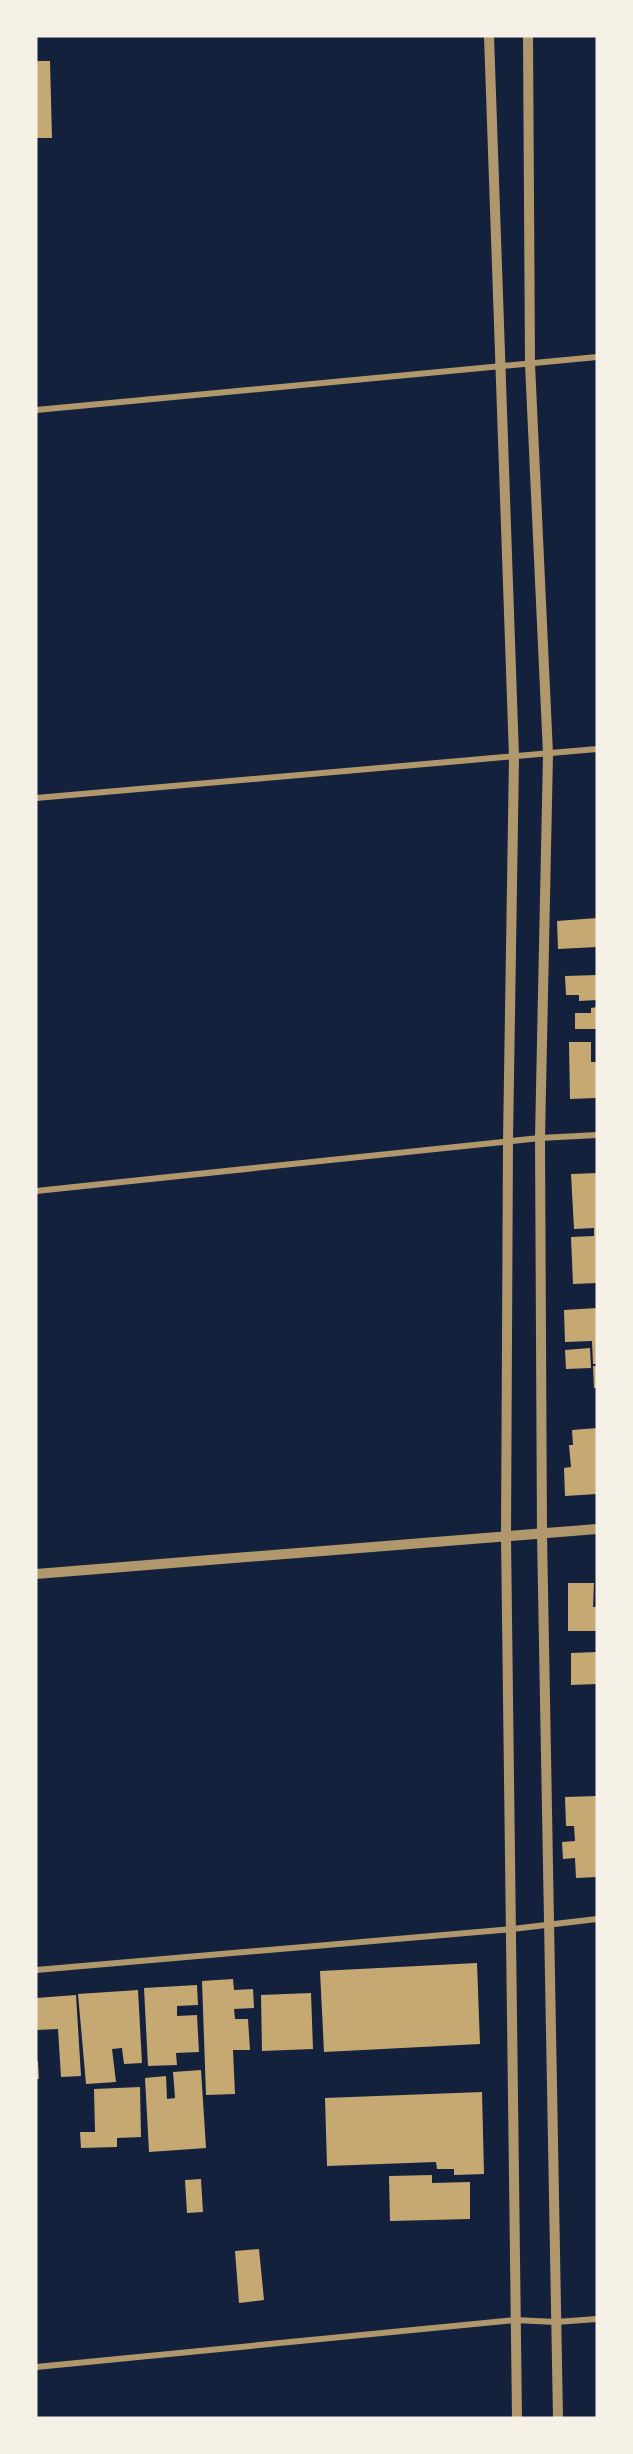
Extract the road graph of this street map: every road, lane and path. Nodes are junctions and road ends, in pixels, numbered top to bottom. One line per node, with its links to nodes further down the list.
1 (489, 36): 5 (street)
2 (528, 36): 4 (street)
3 (597, 357): 4 (street)
4 (530, 364): 5 (street); 8 (street)
5 (499, 366): 6 (street); 9 (street)
6 (36, 410)
7 (597, 749): 8 (street)
8 (548, 753): 9 (street); 12 (street)
9 (514, 757): 10 (street); 13 (street)
10 (36, 798)
11 (597, 1135): 12 (street)
12 (540, 1138): 13 (street); 16 (street)
13 (508, 1142): 14 (street); 17 (street)
14 (36, 1191)
15 (597, 1529): 16 (street)
16 (542, 1534): 17 (street); 20 (street)
17 (506, 1537): 18 (street); 21 (street)
18 (36, 1574)
19 (597, 1918): 20 (street)
20 (549, 1924): 21 (street); 25 (street)
21 (512, 1929): 22 (street); 24 (street)
22 (36, 1970)
23 (597, 2319): 25 (street)
24 (515, 2320): 25 (street); 26 (street); 27 (street)
25 (556, 2322): 28 (street)
26 (36, 2367)
27 (517, 2418)
28 (558, 2418)

